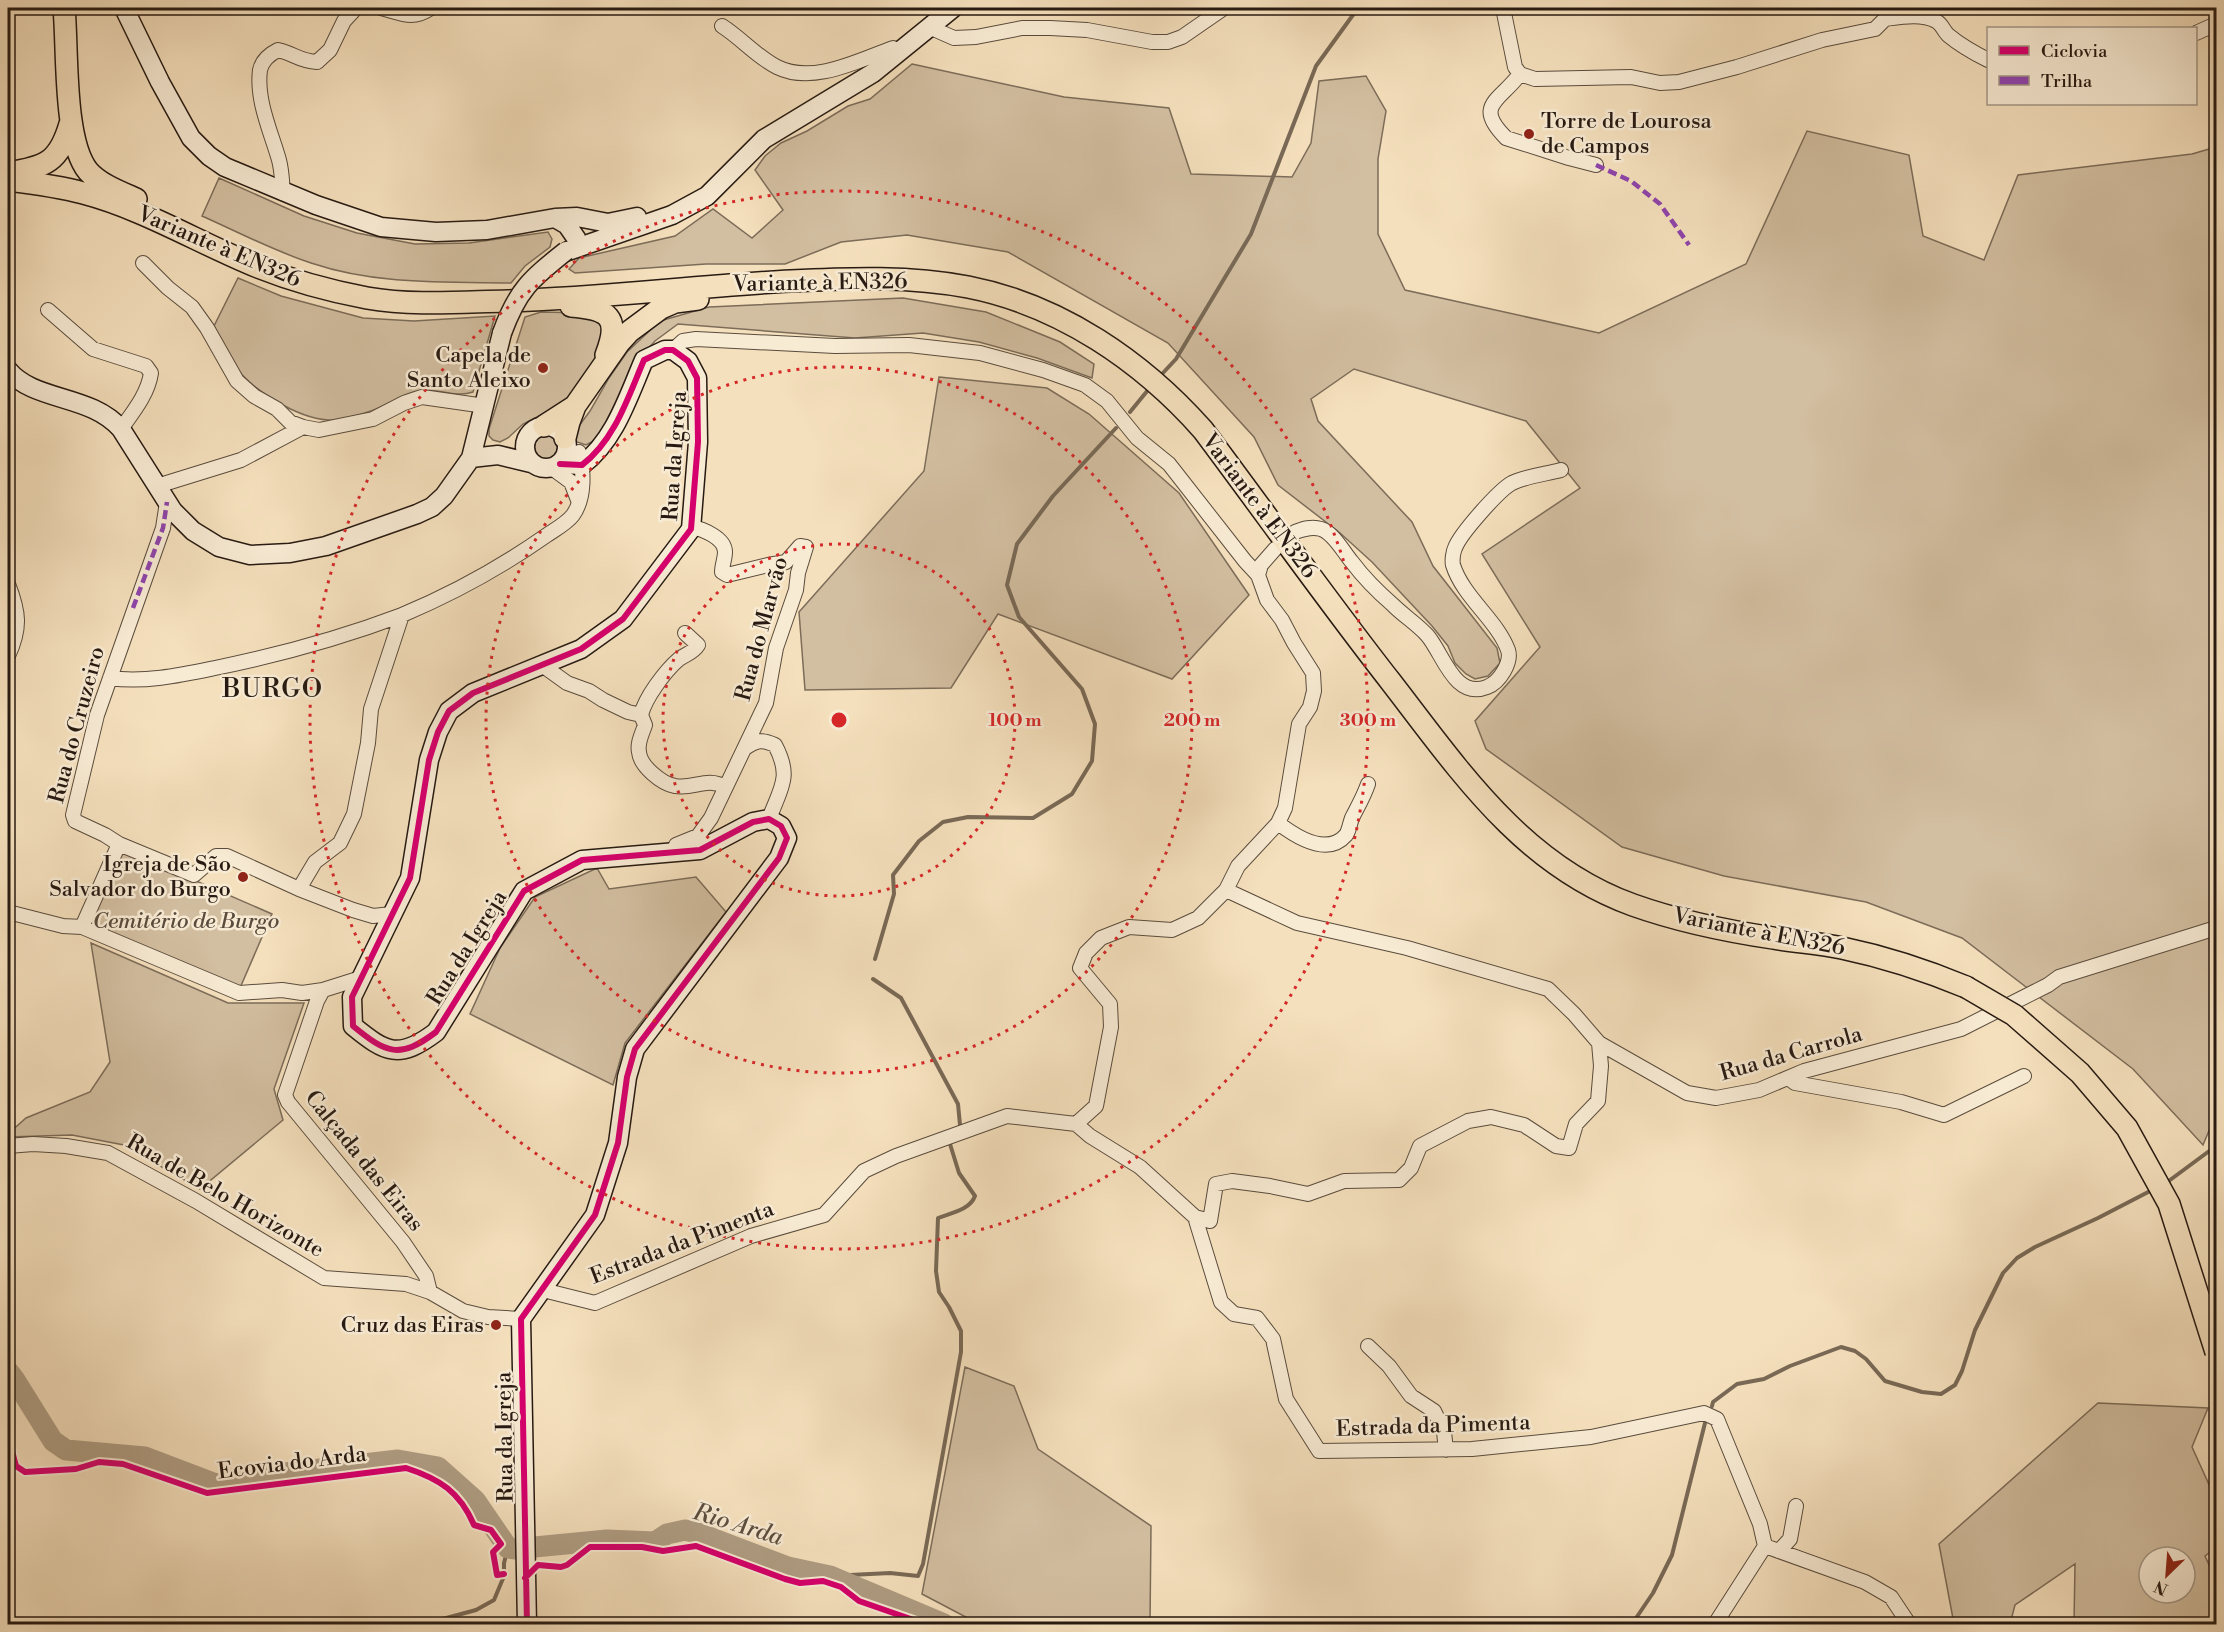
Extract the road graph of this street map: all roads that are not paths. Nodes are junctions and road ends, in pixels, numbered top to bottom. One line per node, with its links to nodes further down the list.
1 (124, 8): 21 (street)
2 (354, 8): 21 (street)
3 (381, 8): 4 (street)
4 (431, 8)
5 (953, 8): 12 (street)
6 (1224, 8): 12 (street)
7 (1503, 8): 16 (street)
8 (67, 12): 17 (main road)
9 (1888, 13): 15 (street); 16 (street)
10 (2217, 24): 13 (street)
11 (722, 26): 14 (street)
12 (929, 27): 14 (street)
13 (2197, 33)
14 (900, 52): 23 (street)
15 (1987, 59)
16 (1520, 74): 18 (street)
17 (71, 120): 19 (main road); 26 (main road)
18 (1596, 165)
19 (8, 173)
20 (8, 180): 26 (main road, Variante à EN326)
21 (283, 193): 22 (street)
22 (555, 218): 23 (street); 24 (street)
23 (660, 219): 24 (street)
24 (572, 249): 33 (street, bridge)
25 (143, 263): 36 (street)
26 (257, 267): 28 (main road, Variante à EN326)
27 (765, 282): 28 (main road, Variante à EN326); 32 (main road); 83 (main road, Variante à EN326, bridge)
28 (532, 300): 32 (main road)
29 (48, 310): 37 (street)
30 (673, 350): 40 (street, Rua da Igreja); 47 (street, Rua da Igreja); 50 (street)
31 (8, 370): 37 (street)
32 (600, 372): 34 (main road)
33 (485, 406): 36 (street); 41 (street)
34 (575, 406): 35 (main road); 40 (main road)
35 (544, 426): 38 (street); 40 (street)
36 (303, 427): 44 (street)
37 (121, 429): 44 (street)
38 (526, 440): 39 (street); 42 (street)
39 (498, 455): 41 (street); 42 (street)
40 (568, 456): 42 (street); 46 (street); 46 (street)
41 (471, 458): 45 (street)
42 (531, 463)
43 (1561, 470): 48 (street)
44 (157, 486): 45 (street)
45 (167, 502): 56 (street, Rua do Cruzeiro)
46 (579, 502): 52 (street)
47 (691, 527): 55 (street, Rua da Igreja); 58 (street, Rua do Marvão)
48 (1295, 532)
49 (1275, 549): 50 (street)
50 (1258, 575): 62 (street)
51 (8, 584): 54 (street)
52 (402, 615): 56 (street); 65 (street)
53 (686, 633): 57 (street)
54 (8, 656)
55 (542, 665): 57 (street); 68 (street, Rua da Igreja)
56 (110, 678): 63 (street, Rua do Cruzeiro)
57 (641, 715): 60 (street)
58 (745, 748): 60 (street, Rua do Marvão); 61 (street)
59 (1368, 784): 62 (street)
60 (725, 787): 64 (street, Rua do Marvão)
61 (770, 819): 64 (street, Rua da Igreja); 79 (street)
62 (1278, 823): 66 (street)
63 (119, 844): 65 (street); 69 (street)
64 (673, 853): 71 (street, Rua da Igreja)
65 (298, 889): 68 (street)
66 (1226, 890): 73 (street, Rua da Carrola); 76 (street)
67 (8, 912): 69 (street)
68 (392, 914): 71 (street, Rua da Igreja)
69 (82, 927): 72 (street)
70 (2217, 928): 75 (street, Rua da Carrola)
71 (361, 978): 72 (street)
72 (323, 990): 80 (street, Calçada das Eiras)
73 (1599, 1043): 75 (street, Rua da Carrola); 78 (street)
74 (2024, 1076): 75 (street)
75 (1788, 1078)
76 (1076, 1124): 78 (street); 79 (street, Estrada da Pimenta)
77 (8, 1146): 80 (street, Rua de Belo Horizonte)
78 (1195, 1217): 84 (street, Estrada da Pimenta)
79 (543, 1290): 81 (street)
80 (430, 1292): 81 (street, Rua de Belo Horizonte)
81 (521, 1319): 87 (street, Rua da Igreja)
82 (1368, 1346): 84 (street)
83 (2217, 1352)
84 (1446, 1450): 86 (street, Estrada da Pimenta)
85 (1796, 1506): 86 (street)
86 (1772, 1549): 88 (street); 89 (street)
87 (527, 1624)
88 (1715, 1624)
89 (1909, 1624)

